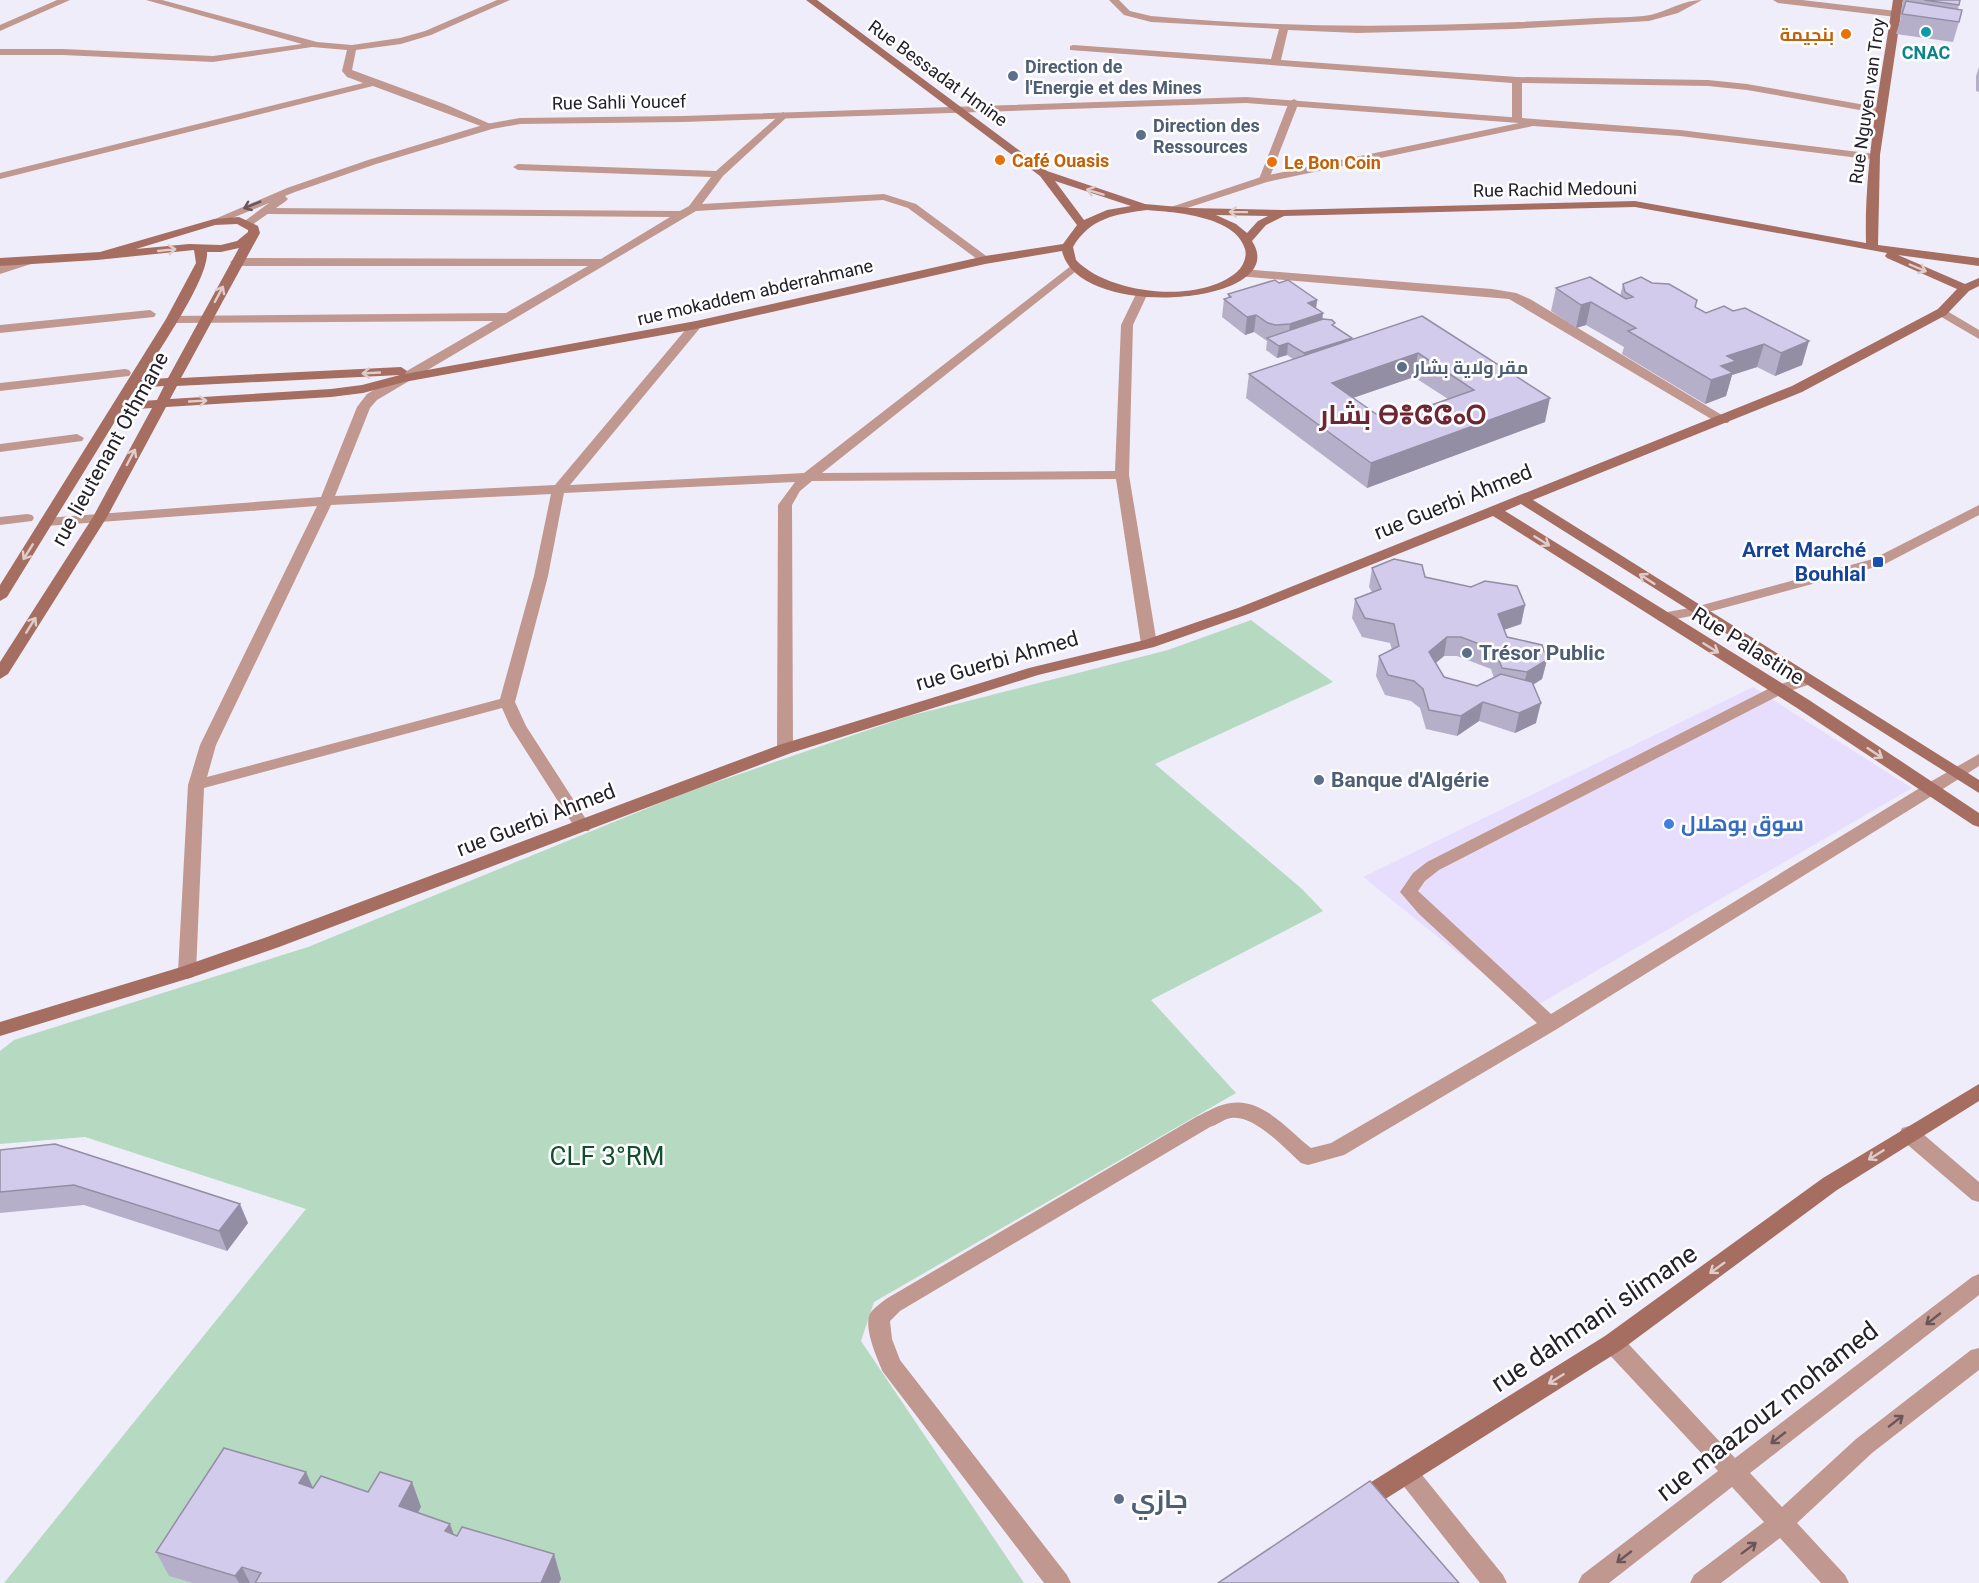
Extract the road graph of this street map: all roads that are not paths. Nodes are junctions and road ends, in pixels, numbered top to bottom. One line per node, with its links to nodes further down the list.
1 (65, 0): 10 (street)
2 (151, 0): 12 (street)
3 (505, 0): 13 (street)
4 (811, 0): 20 (main road, Rue Bessadat Hmine)
5 (1114, 0): 11 (street)
6 (1697, 0): 11 (street)
7 (1778, 0): 9 (street)
8 (1898, 0): 9 (main road, Rue Nguyen van Troy)
9 (1896, 14): 21 (main road, Rue Nguyen van Troy)
10 (0, 28)
11 (1284, 28): 16 (street)
12 (317, 45): 13 (street); 15 (street)
13 (352, 48): 18 (street)
14 (1073, 48): 16 (street)
15 (0, 52)
16 (1276, 61): 17 (street)
17 (1517, 80): 21 (street); 23 (street)
18 (370, 84): 25 (street); 30 (street)
19 (1294, 102): 20 (street, Rue Sahli Youcef); 23 (street, Rue Sahli Youcef); 31 (street)
20 (957, 108): 22 (street, Rue Sahli Youcef); 29 (main road, Rue Bessadat Hmine)
21 (1882, 111): 26 (main road, Rue Nguyen van Troy)
22 (783, 115): 25 (street, Rue Sahli Youcef); 28 (street)
23 (1517, 119): 24 (street, Rue Sahli Youcef)
24 (1533, 123): 26 (street); 31 (street)
25 (490, 126): 32 (street, Rue Sahli Youcef)
26 (1875, 157): 48 (main road, Rue Nguyen van Troy)
27 (518, 166): 28 (street)
28 (719, 174): 34 (street)
29 (1044, 174): 33 (main road, Rue Bessadat Hmine, one-way to 29); 42 (main road, Rue Bessadat Hmine)
30 (0, 176)
31 (1264, 179): 35 (street)
32 (291, 190): 36 (street, Rue Sahli Youcef); 40 (street, Rue Sahli Youcef, one-way to 40)
33 (1148, 207): 35 (main road); 42 (main road)
34 (693, 208): 39 (street); 50 (street)
35 (1175, 209): 37 (main road)
36 (267, 211): 39 (street); 41 (street, Rue Sahli Youcef)
37 (1192, 211): 38 (main road, Rue Rachid Medouni, one-way to 37); 45 (main road)
38 (1284, 213): 45 (main road); 48 (main road, Rue Rachid Medouni)
39 (680, 214): 55 (street)
40 (214, 222): 41 (main road); 43 (main road)
41 (248, 223): 44 (main road)
42 (1083, 226): 46 (main road)
43 (197, 228): 47 (main road, rue lieutenant Othmane); 49 (main road)
44 (249, 240): 47 (main road); 53 (main road, rue lieutenant Othmane)
45 (1247, 240): 58 (main road)
46 (1067, 247): 50 (main road, rue mokaddem abderrahmane); 56 (main road)
47 (199, 248): 49 (main road, one-way to 47); 66 (main road, rue lieutenant Othmane)
48 (1872, 248): 54 (main road); 60 (main road, one-way to 60)
49 (97, 257): 51 (main road)
50 (985, 260): 67 (main road, rue mokaddem abderrahmane)
51 (30, 261): 52 (main road); 57 (street)
52 (0, 262)
53 (236, 262): 55 (street); 65 (main road, rue lieutenant Othmane, one-way to 53)
54 (1979, 262)
55 (603, 263): 64 (street)
56 (1076, 266): 61 (main road); 80 (street)
57 (0, 270)
58 (1242, 273): 61 (main road); 76 (street)
59 (1979, 282): 60 (main road, rue Guerbi Ahmed)
60 (1965, 288): 62 (main road, rue Guerbi Ahmed)
61 (1142, 293): 79 (street)
62 (1942, 312): 69 (street); 76 (main road, rue Guerbi Ahmed)
63 (150, 314): 68 (street)
64 (509, 317): 65 (street); 70 (street)
65 (206, 318): 66 (street); 72 (main road, rue lieutenant Othmane)
66 (172, 319): 71 (main road, rue lieutenant Othmane)
67 (696, 325): 70 (main road, rue mokaddem abderrahmane); 81 (street)
68 (0, 329)
69 (1979, 335)
70 (409, 374): 72 (main road, rue mokaddem abderrahmane, one-way to 72); 74 (main road, rue mokaddem abderrahmane, one-way to 70); 83 (street)
71 (129, 379): 72 (main road, rue mokaddem abderrahmane); 73 (street); 75 (main road, rue lieutenant Othmane)
72 (171, 383): 74 (main road, rue lieutenant Othmane)
73 (0, 387)
74 (159, 404): 75 (main road, rue mokaddem abderrahmane); 86 (main road, rue lieutenant Othmane, one-way to 74)
75 (119, 406): 89 (main road, rue lieutenant Othmane)
76 (1723, 420): 82 (main road, rue Guerbi Ahmed)
77 (76, 438): 78 (street)
78 (0, 448)
79 (1122, 475): 80 (street); 93 (street)
80 (808, 477): 81 (street); 98 (street)
81 (558, 490): 83 (street); 97 (street)
82 (1521, 498): 85 (main road, rue Guerbi Ahmed); 91 (main road, Rue Palastine, one-way to 82)
83 (326, 501): 86 (street); 101 (street)
84 (1979, 509): 91 (street)
85 (1493, 510): 92 (main road, Rue Palastine, one-way to 92); 93 (main road, rue Guerbi Ahmed)
86 (100, 516): 89 (street); 94 (main road, rue lieutenant Othmane, one-way to 86)
87 (27, 518): 88 (street)
88 (0, 521)
89 (46, 522): 90 (main road, rue lieutenant Othmane, one-way to 90)
90 (0, 597)
91 (1696, 610): 92 (street); 95 (main road, Rue Palastine)
92 (1661, 617): 96 (main road, Rue Palastine, one-way to 96)
93 (1149, 644): 98 (main road, rue Guerbi Ahmed)
94 (0, 674)
95 (1809, 680): 96 (street); 100 (main road, Rue Palastine)
96 (1778, 690): 103 (main road, Rue Palastine, one-way to 103); 107 (street)
97 (507, 702): 101 (street); 105 (street)
98 (785, 749): 105 (main road, rue Guerbi Ahmed)
99 (1979, 759): 100 (street)
100 (1955, 773): 102 (main road, Rue Palastine); 103 (street)
101 (196, 785): 106 (street)
102 (1979, 788)
103 (1929, 790): 104 (main road, Rue Palastine); 107 (street)
104 (1979, 821)
105 (583, 827): 106 (main road, rue Guerbi Ahmed)
106 (187, 972): 108 (main road, rue Guerbi Ahmed)
107 (1550, 1024): 119 (street)
108 (1, 1029)
109 (1979, 1091): 110 (main road, rue dahmani slimane)
110 (1909, 1134): 111 (street); 113 (main road, rue dahmani slimane, one-way to 113)
111 (1979, 1194)
112 (1979, 1283): 116 (street, rue maazouz mohamed, one-way to 116)
113 (1612, 1343): 115 (main road, rue dahmani slimane, one-way to 115); 116 (street)
114 (1979, 1357): 118 (street, one-way to 114)
115 (1406, 1472): 117 (main road, rue dahmani slimane); 120 (street)
116 (1734, 1473): 118 (street); 121 (street, rue maazouz mohamed, one-way to 121)
117 (1340, 1515)
118 (1781, 1523): 122 (street, one-way to 118); 123 (street)
119 (1059, 1583)
120 (1495, 1583)
121 (1590, 1583)
122 (1702, 1583)
123 (1837, 1583)

